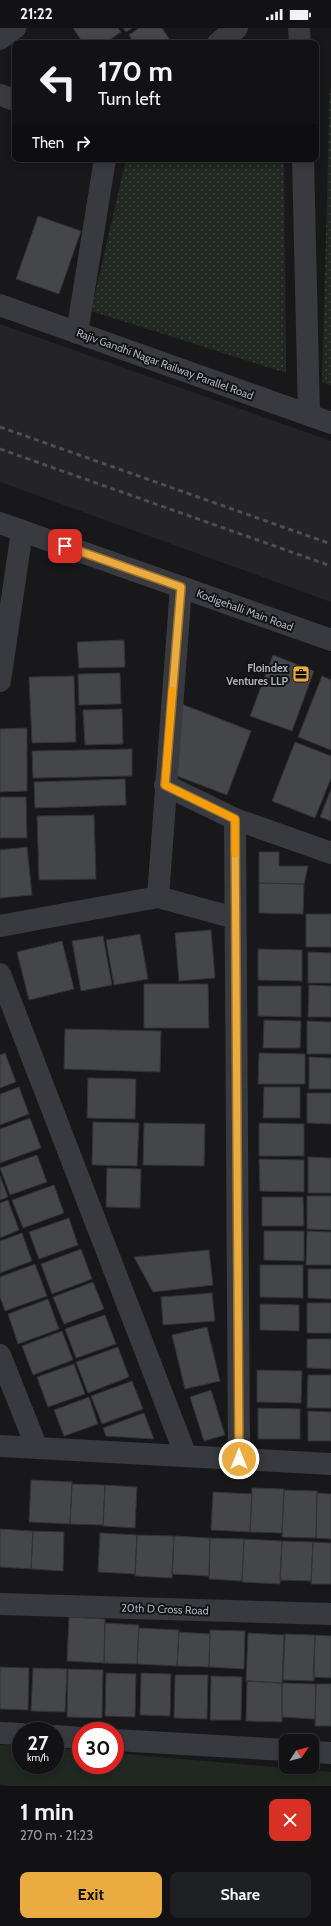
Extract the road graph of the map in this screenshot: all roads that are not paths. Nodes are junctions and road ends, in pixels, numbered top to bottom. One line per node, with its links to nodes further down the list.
1 (15, 28): 4 (street)
2 (237, 28): 5 (street)
3 (299, 28): 6 (street)
4 (0, 39)
5 (222, 40)
6 (300, 40)
7 (0, 95): 8 (street)
8 (12, 99)
9 (105, 162): 12 (street)
10 (302, 162): 13 (street)
11 (0, 305): 12 (street, Rajiv Gandhi Nagar Railway Parallel Road)
12 (77, 333): 13 (street, Rajiv Gandhi Nagar Railway Parallel Road)
13 (309, 415): 14 (street, Rajiv Gandhi Nagar Railway Parallel Road)
14 (331, 423)
15 (0, 523): 16 (street, Kodigehalli Main Road)
16 (22, 531): 17 (street, Kodigehalli Main Road); 19 (street)
17 (181, 587): 18 (street, Kodigehalli Main Road); 20 (street)
18 (331, 640)
19 (0, 681)
20 (165, 785): 21 (street); 23 (street)
21 (235, 819): 22 (street); 24 (street)
22 (331, 853)
23 (158, 897): 24 (street); 25 (street)
24 (235, 918): 31 (street)
25 (0, 926)
26 (0, 974): 30 (street)
27 (0, 1355): 29 (street)
28 (0, 1446): 29 (street)
29 (37, 1448): 30 (street)
30 (186, 1456): 31 (street)
31 (239, 1459): 32 (street)
32 (331, 1464)
33 (0, 1604): 34 (street, 20th D Cross Road)
34 (331, 1614)
35 (0, 1733): 36 (street)
36 (12, 1734)
37 (124, 1741): 38 (street)
38 (279, 1750)
39 (319, 1752): 40 (street)
40 (331, 1753)

